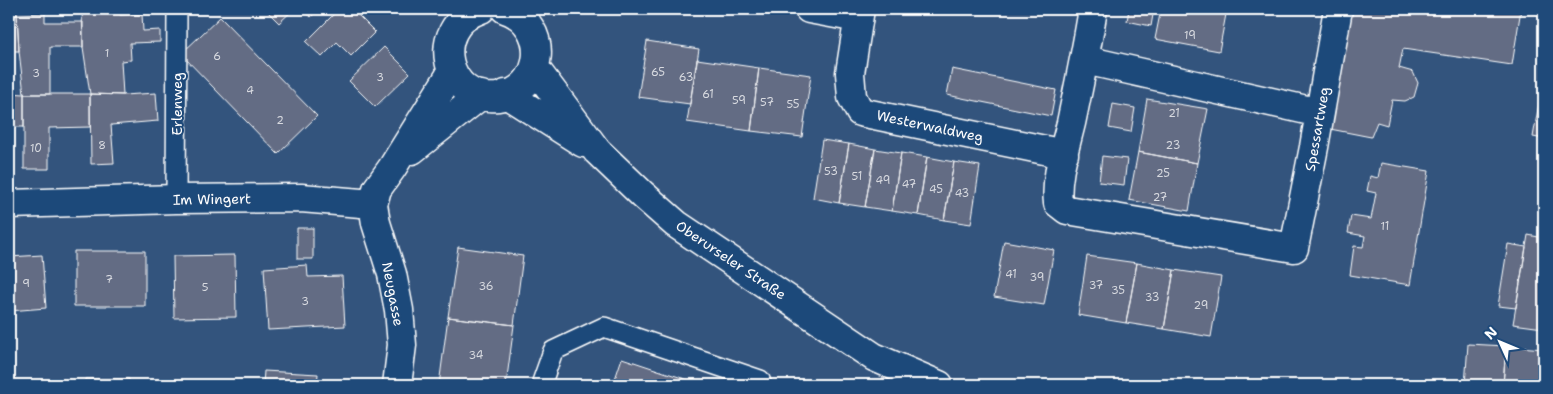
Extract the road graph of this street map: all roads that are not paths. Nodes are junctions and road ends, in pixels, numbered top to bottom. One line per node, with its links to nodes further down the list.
1 (177, 9): 16 (lane, Erlenweg)
2 (809, 9): 7 (street, Westerwaldweg)
3 (1093, 9): 8 (street)
4 (1338, 9): 12 (street, Spessartweg)
5 (462, 13): 10 (street)
6 (519, 13): 9 (street)
7 (859, 13): 14 (street, Westerwaldweg)
8 (1085, 60): 12 (street); 14 (street)
9 (535, 68): 11 (street); 13 (street, Oberurseler Straße)
10 (452, 72): 11 (street, Oberurseler Straße); 15 (street)
11 (493, 95): 13 (street, Oberurseler Straße); 15 (street)
12 (1320, 113): 14 (street, Spessartweg)
13 (597, 151): 19 (street, Oberurseler Straße)
14 (1064, 154)
15 (392, 168): 18 (street)
16 (176, 199): 17 (street, Im Wingert); 18 (street, Im Wingert)
17 (9, 204)
18 (373, 204): 20 (street, Neugasse)
19 (874, 357): 23 (street, Oberurseler Straße); 24 (street, Oberurseler Straße)
20 (397, 385)
21 (541, 385): 22 (lane)
22 (762, 385)
23 (902, 385)
24 (940, 385)

